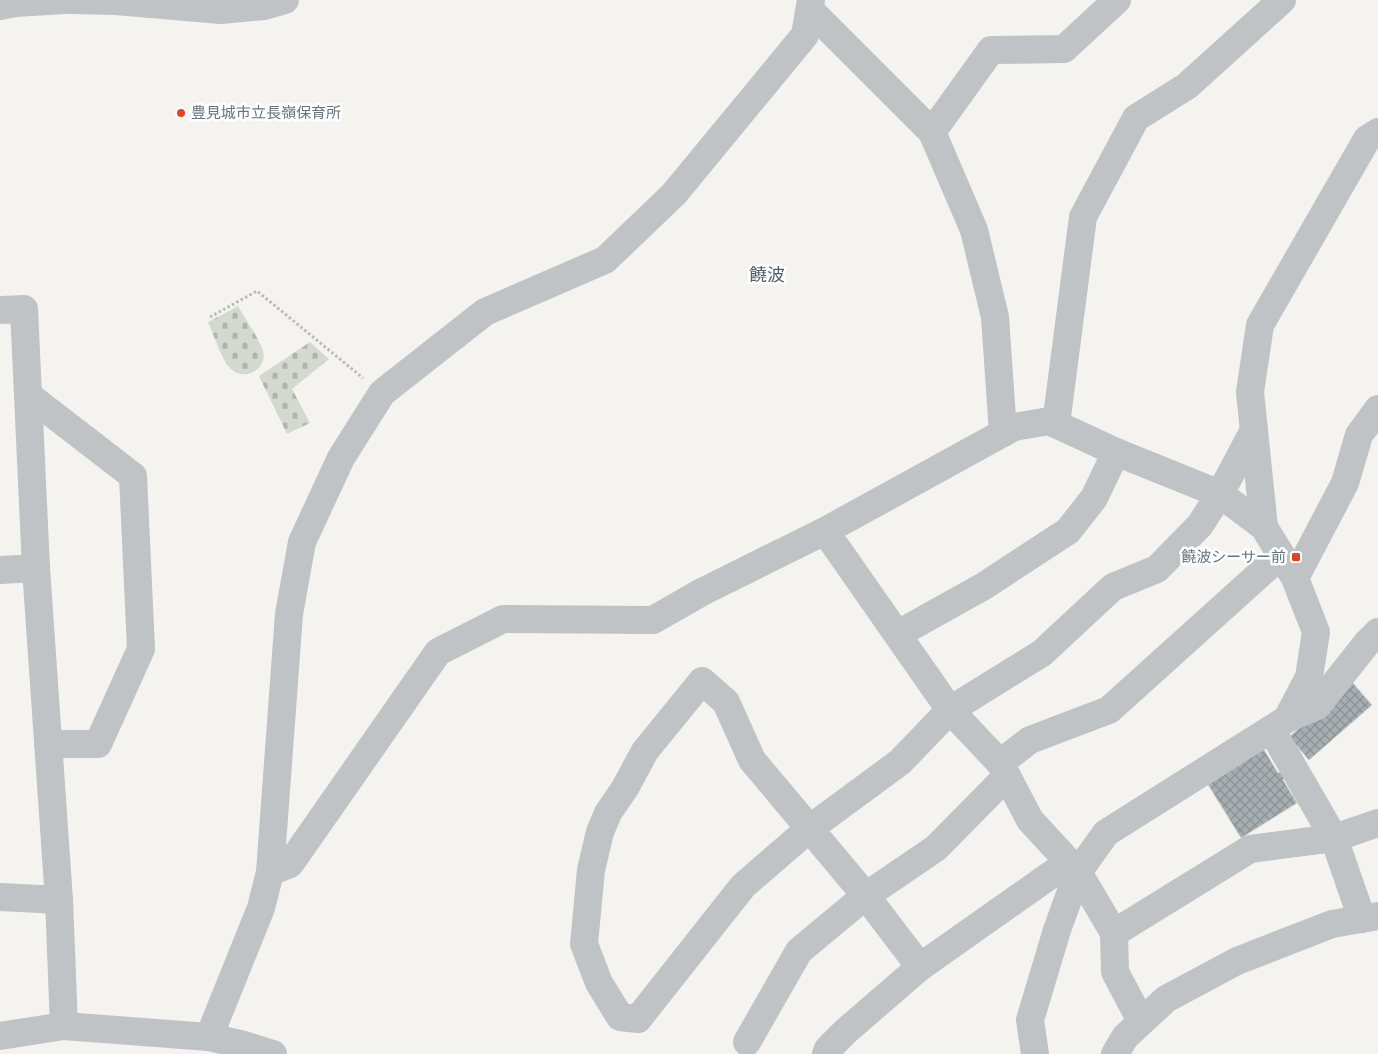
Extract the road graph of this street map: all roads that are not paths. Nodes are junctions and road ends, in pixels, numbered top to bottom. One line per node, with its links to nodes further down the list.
1 (64, 0): 8 (street)
2 (71, 0): 6 (street)
3 (285, 0): 6 (street)
4 (1117, 0): 9 (street)
5 (1282, 0): 14 (street)
6 (247, 4)
7 (810, 5): 9 (street); 35 (street)
8 (0, 6)
9 (932, 132): 16 (street)
10 (1378, 132): 15 (street)
11 (0, 310): 12 (street)
12 (28, 395): 22 (street); 29 (street)
13 (1378, 409): 24 (street)
14 (1056, 424): 16 (street); 17 (street)
15 (1254, 430): 18 (street); 19 (street)
16 (1003, 433): 20 (street)
17 (1116, 452): 18 (street); 26 (street)
18 (1220, 494): 19 (street); 27 (street)
19 (1264, 528): 21 (street)
20 (825, 531): 26 (street); 35 (street)
21 (1281, 555): 24 (street); 30 (street)
22 (36, 568): 23 (street); 29 (street)
23 (0, 570)
24 (1295, 578): 28 (street)
25 (1378, 632): 28 (street)
26 (898, 634): 27 (street)
27 (950, 710): 30 (street); 32 (street)
28 (1279, 724): 33 (street); 34 (street)
29 (48, 744): 38 (street)
30 (1003, 770): 34 (street); 36 (street)
31 (1378, 823): 33 (street)
32 (809, 829): 32 (street); 36 (street)
33 (1334, 838): 39 (street); 40 (street)
34 (1073, 867): 40 (street); 41 (street); 49 (street)
35 (270, 872): 44 (street)
36 (866, 896): 41 (street); 46 (street)
37 (0, 898): 38 (street)
38 (59, 900): 43 (street)
39 (1370, 918): 42 (street)
40 (1114, 933): 42 (street)
41 (920, 967): 48 (street)
42 (1141, 1021): 50 (street)
43 (64, 1026): 44 (street); 45 (street)
44 (209, 1037): 47 (street)
45 (16, 1041)
46 (747, 1042)
47 (273, 1054)
48 (826, 1054)
49 (1035, 1054)
50 (1115, 1054)

